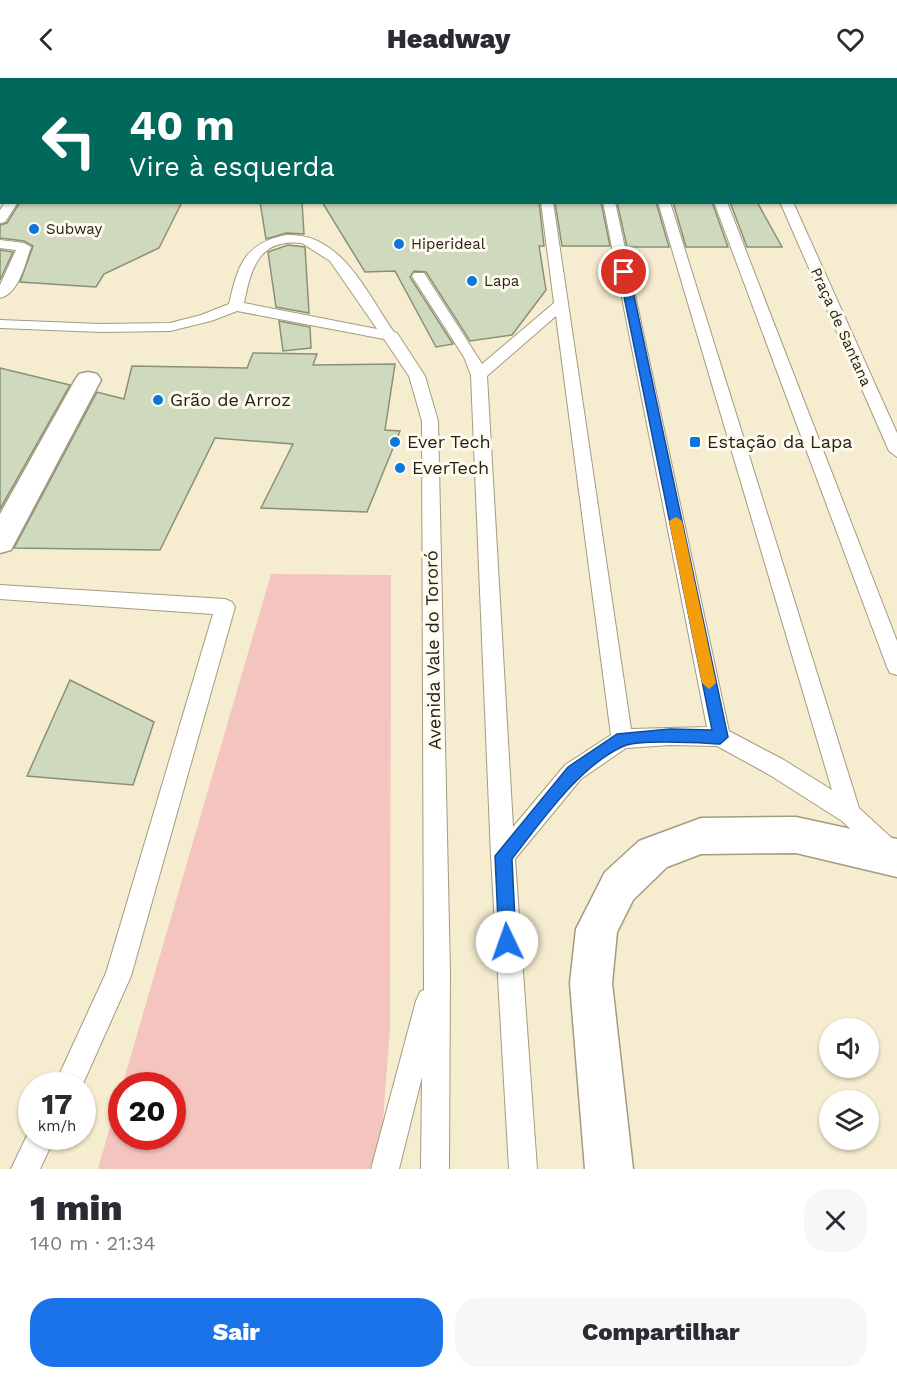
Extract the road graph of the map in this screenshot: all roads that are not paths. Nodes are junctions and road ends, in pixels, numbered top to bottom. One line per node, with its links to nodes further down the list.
1 (11, 204): 7 (lane)
2 (547, 204): 11 (lane)
3 (609, 204): 21 (lane)
4 (665, 204): 23 (lane)
5 (721, 204): 20 (lane)
6 (787, 204): 17 (lane, Praça de Santana)
7 (0, 219)
8 (0, 244): 10 (lane)
9 (419, 276): 15 (lane)
10 (0, 294)
11 (561, 304): 15 (lane); 22 (lane)
12 (237, 306): 13 (lane); 14 (lane); 14 (lane, Avenida Vale do Tororó)
13 (0, 324)
14 (392, 336): 26 (lane, Avenida Vale do Tororó)
15 (479, 375): 25 (lane)
16 (88, 380): 18 (street)
17 (897, 451)
18 (0, 542)
19 (0, 592): 27 (lane)
20 (897, 667)
21 (720, 737): 22 (lane); 23 (lane)
22 (622, 739): 25 (lane)
23 (850, 814): 24 (lane)
24 (888, 848): 33 (street)
25 (503, 856): 32 (lane)
26 (437, 972): 30 (lane, Avenida Vale do Tororó); 31 (lane, Avenida Vale do Tororó)
27 (75, 1072)
28 (34, 1150): 29 (lane)
29 (25, 1169)
30 (385, 1169)
31 (435, 1169)
32 (523, 1169)
33 (609, 1169)

